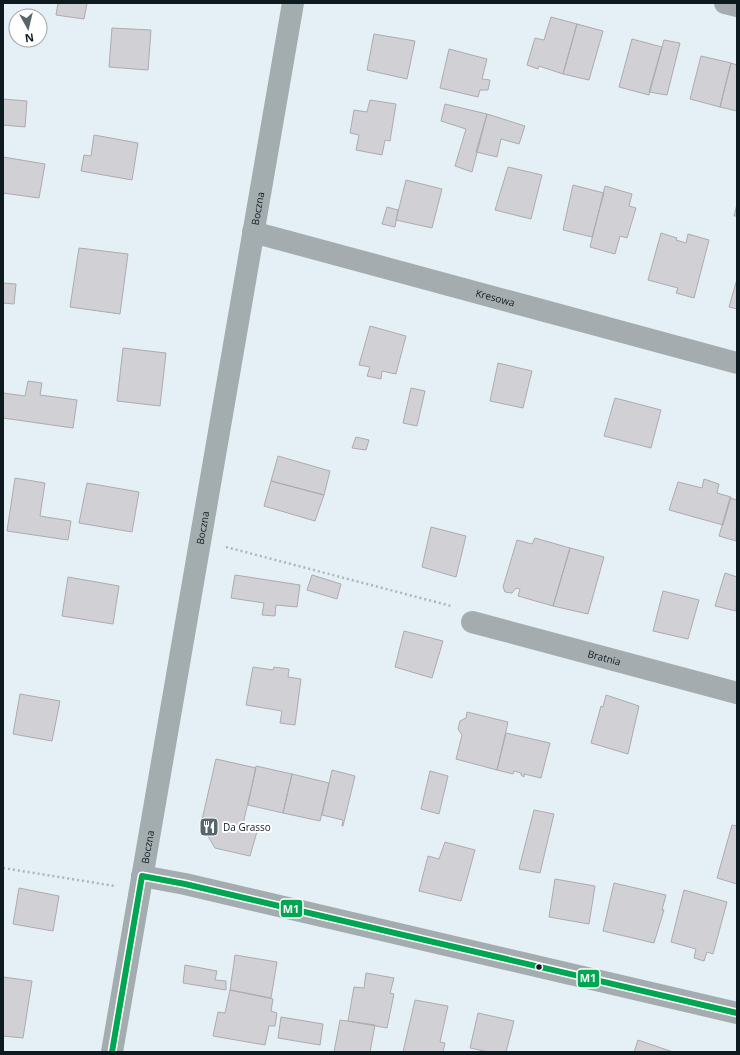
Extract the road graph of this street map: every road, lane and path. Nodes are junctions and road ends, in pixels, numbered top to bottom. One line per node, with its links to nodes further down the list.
1 (293, 3): 4 (street, Boczna)
2 (725, 3): 3 (street)
3 (737, 6)
4 (253, 232): 5 (street, Kresowa); 10 (street, Boczna)
5 (737, 363)
6 (222, 546): 7 (path)
7 (472, 622): 8 (street, Bratnia)
8 (737, 693)
9 (3, 868): 10 (path)
10 (140, 884): 11 (street); 12 (street, Boczna)
11 (737, 1013)
12 (112, 1052)

